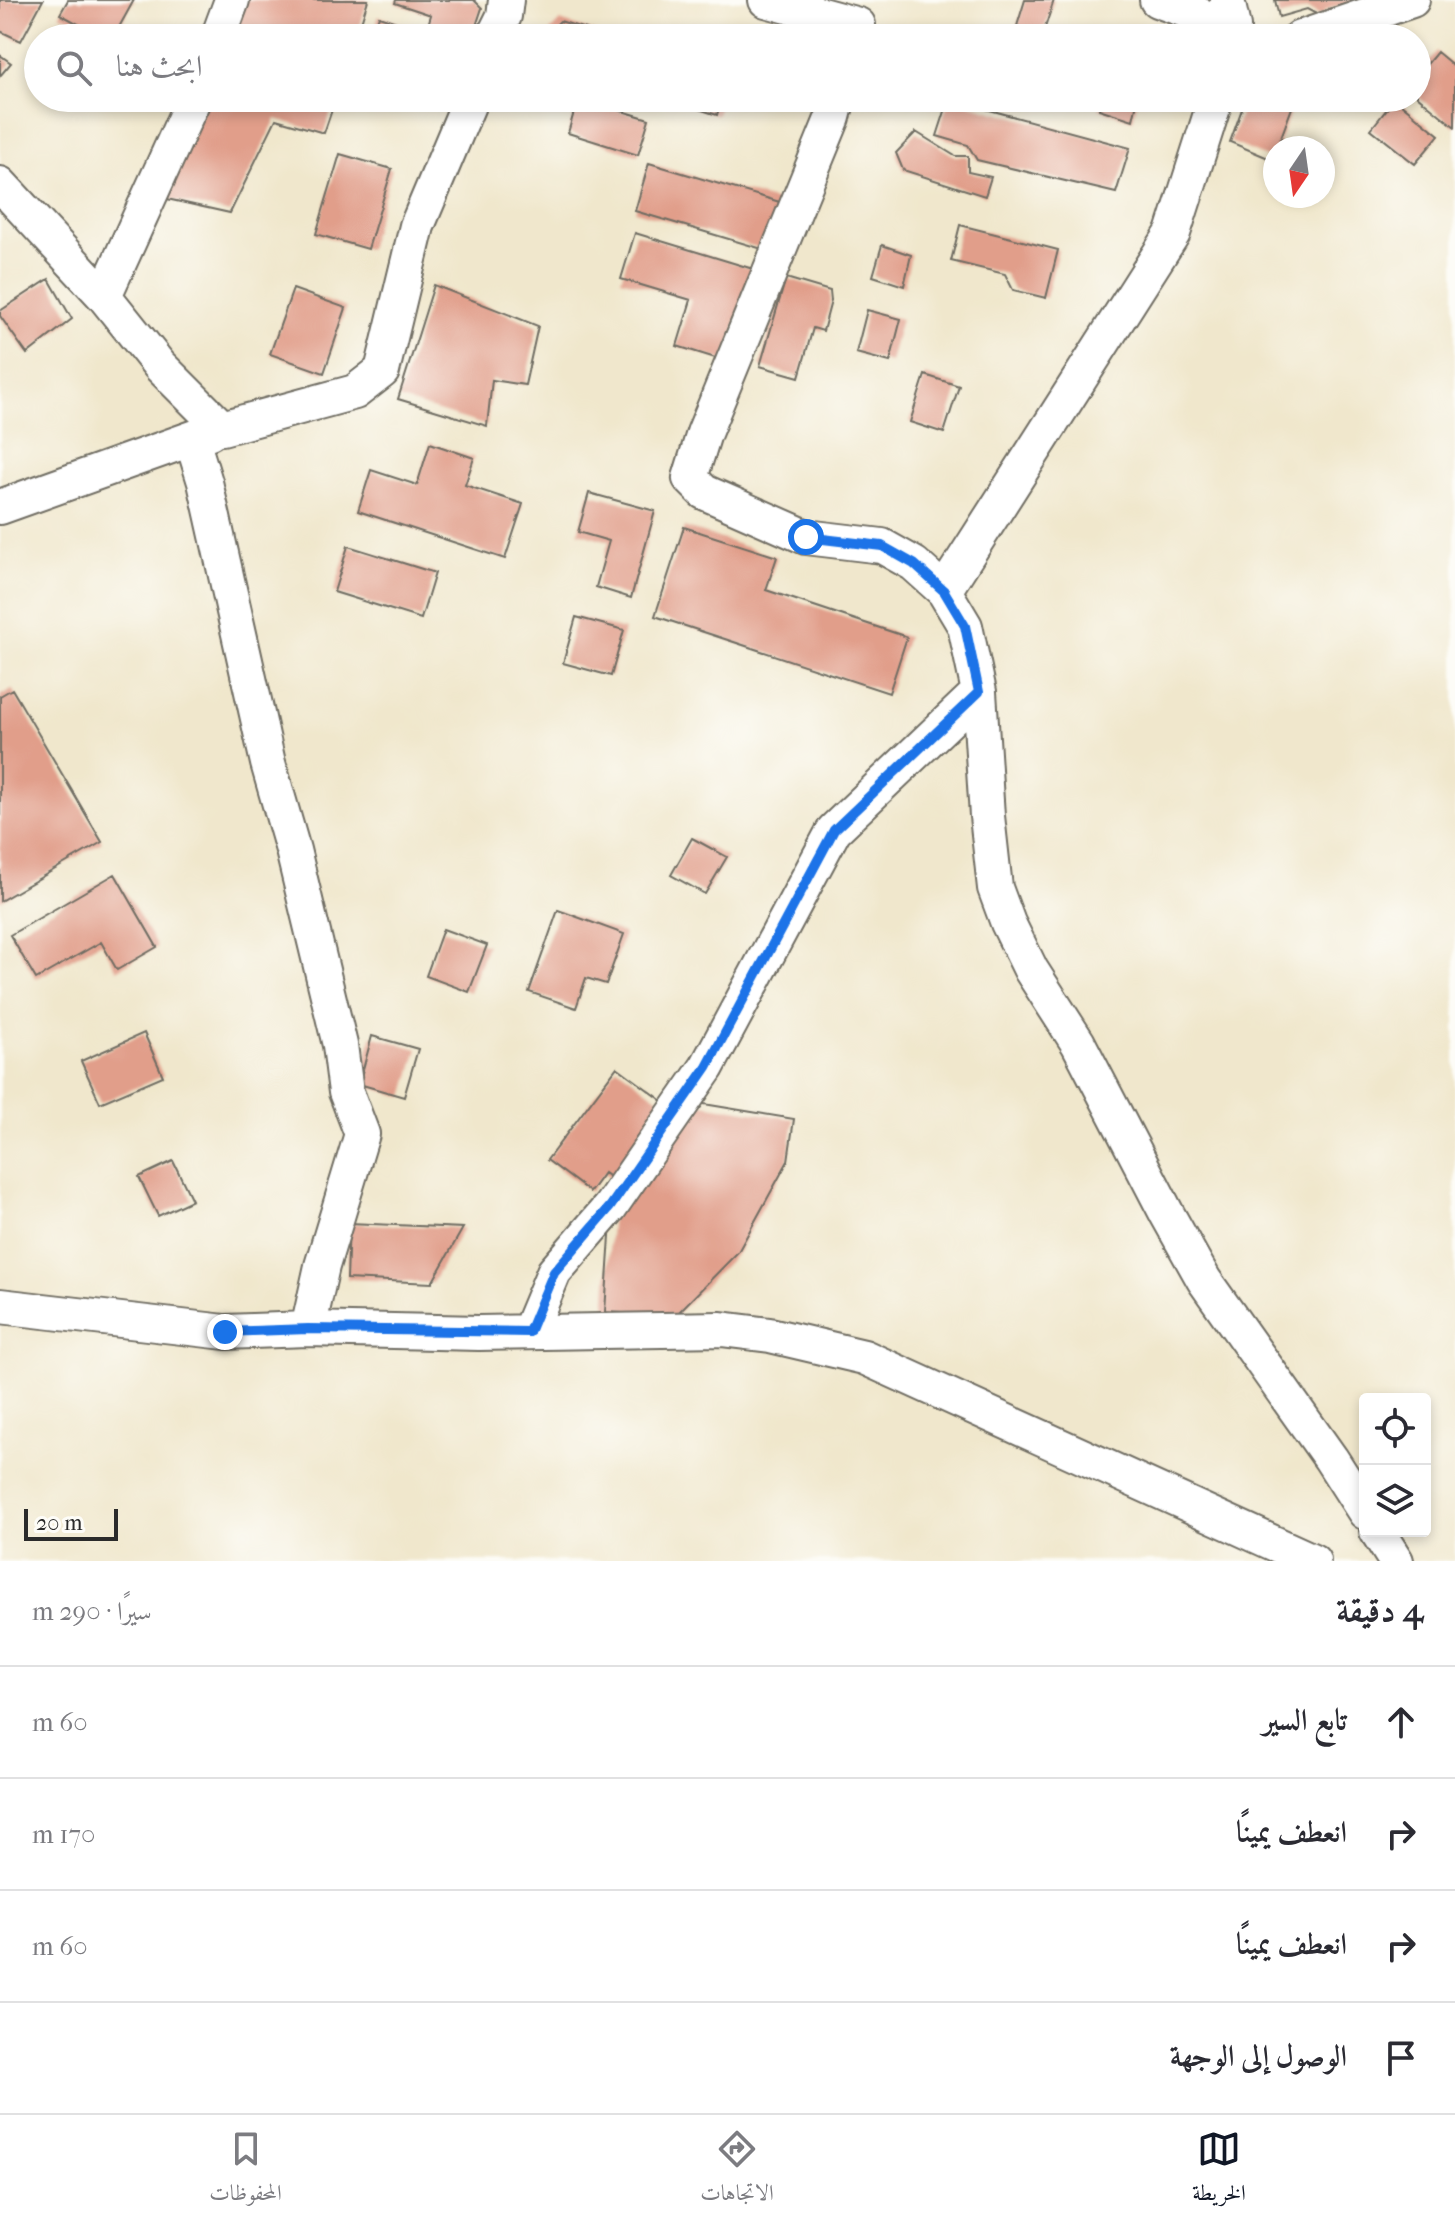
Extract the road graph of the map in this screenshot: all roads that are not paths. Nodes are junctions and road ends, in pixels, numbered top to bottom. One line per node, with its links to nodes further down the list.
1 (232, 0): 8 (street)
2 (506, 0): 9 (street)
3 (766, 0): 6 (street)
4 (1157, 0): 7 (street)
5 (1412, 0): 10 (street)
6 (859, 21)
7 (1230, 22)
8 (223, 24)
9 (500, 24)
10 (1341, 24)
11 (188, 112): 16 (street)
12 (465, 112): 17 (street)
13 (834, 112): 19 (street)
14 (1212, 112): 19 (street)
15 (0, 184): 16 (street)
16 (104, 296): 17 (street)
17 (207, 434): 18 (street); 22 (street)
18 (0, 507)
19 (944, 591): 20 (street)
20 (979, 692): 23 (street); 24 (street)
21 (0, 1306): 22 (street)
22 (308, 1329): 23 (street)
23 (529, 1332): 26 (street)
24 (1359, 1503)
25 (1381, 1537): 27 (street)
26 (1313, 1561)
27 (1396, 1561)

